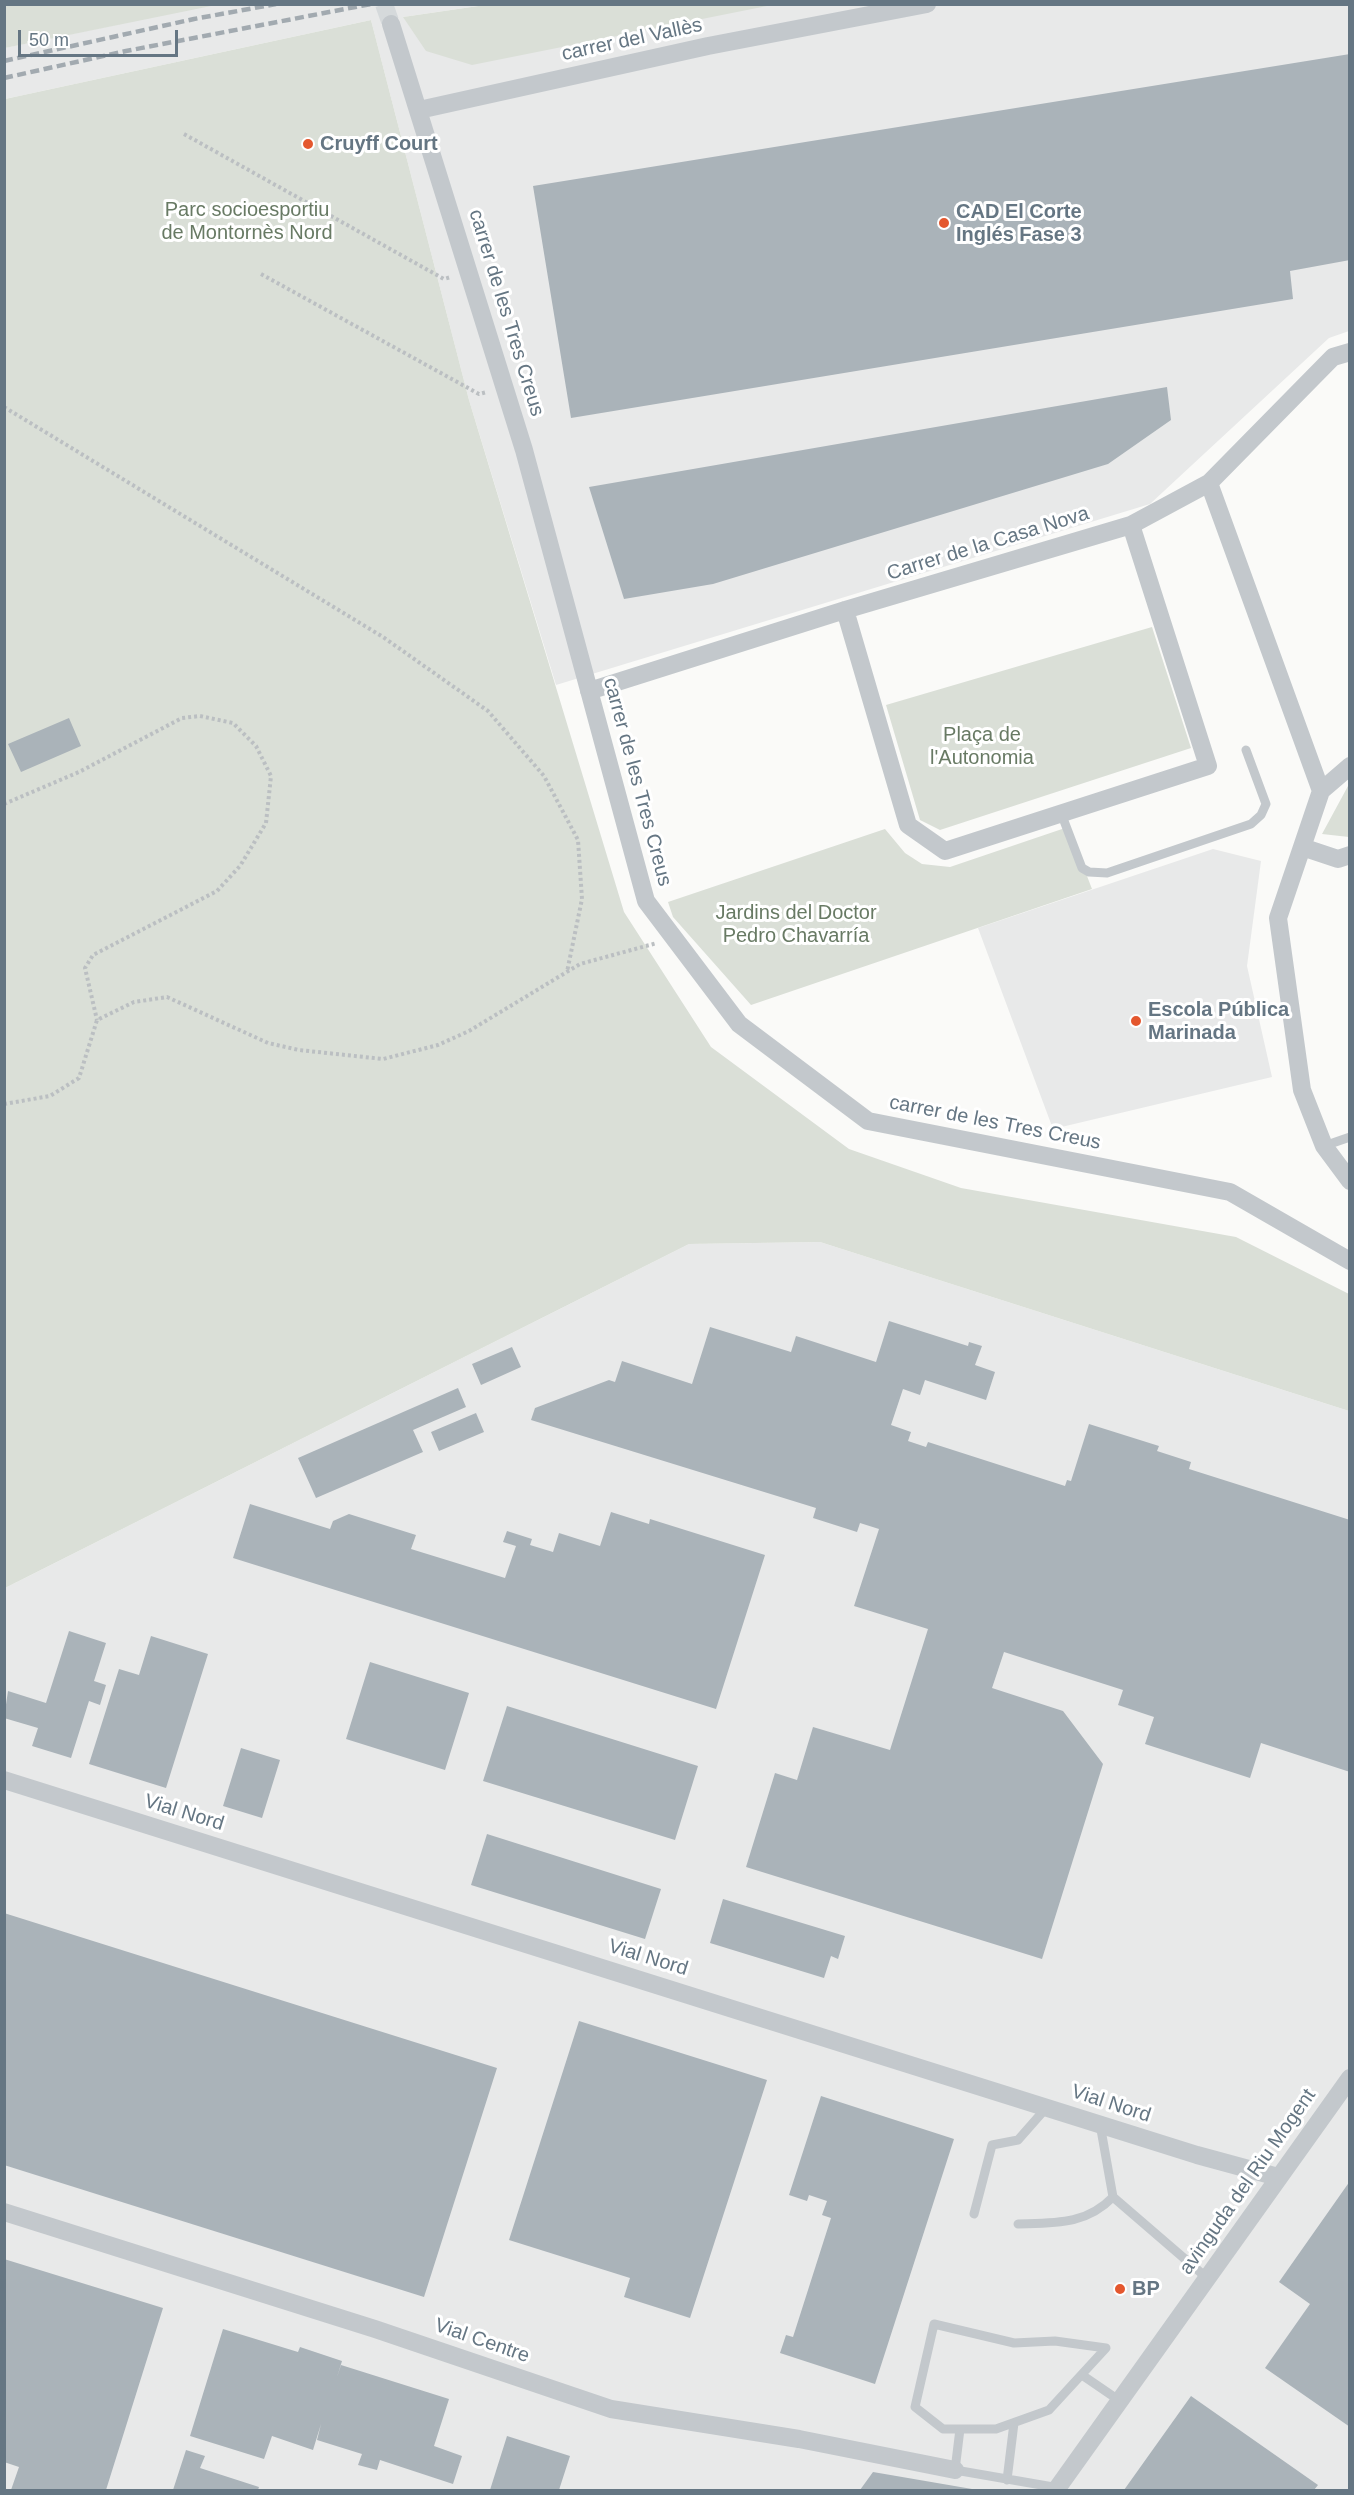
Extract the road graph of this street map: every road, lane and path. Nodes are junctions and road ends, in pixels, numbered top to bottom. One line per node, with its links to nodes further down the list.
1 (927, 4): 3 (street, carrer del Vallès)
2 (391, 24): 3 (street, carrer de les Tres Creus)
3 (419, 110): 5 (street, carrer de les Tres Creus)
4 (184, 134): 5 (path)
5 (469, 270): 8 (street, carrer de les Tres Creus)
6 (261, 274): 8 (path)
7 (1350, 352): 10 (street, Carrer de la Casa Nova)
8 (504, 386): 13 (street, carrer de les Tres Creus)
9 (4, 407): 22 (path)
10 (1209, 483): 11 (street, Carrer de la Casa Nova); 16 (street)
11 (1131, 525): 12 (street, Carrer de la Casa Nova); 18 (street)
12 (845, 610): 13 (street, Carrer de la Casa Nova); 18 (street)
13 (590, 691): 21 (street, carrer de les Tres Creus)
14 (1246, 750): 18 (lane)
15 (1350, 766): 16 (street)
16 (1321, 791): 19 (street)
17 (4, 804): 23 (path)
18 (1061, 813)
19 (1302, 847): 20 (street); 26 (street)
20 (1350, 855)
21 (675, 939): 22 (path); 28 (street, carrer de les Tres Creus)
22 (567, 972): 23 (path)
23 (97, 1020): 24 (path)
24 (4, 1104)
25 (1350, 1137): 26 (lane)
26 (1324, 1146): 27 (street)
27 (1350, 1181)
28 (1350, 1261)
29 (4, 1780): 31 (street, Vial Nord)
30 (1350, 2078): 33 (street, avinguda del Riu Mogent)
31 (1047, 2107): 32 (street, Vial Nord); 36 (lane)
32 (1100, 2124): 33 (street, Vial Nord); 34 (lane)
33 (1278, 2177): 38 (street, avinguda del Riu Mogent)
34 (1113, 2197): 37 (lane); 38 (lane)
35 (4, 2211): 43 (street, Vial Centre)
36 (974, 2214)
37 (1018, 2224)
38 (1207, 2278): 40 (street, avinguda del Riu Mogent)
39 (1082, 2375): 40 (lane); 41 (lane); 42 (lane)
40 (1120, 2401): 45 (street, avinguda del Riu Mogent)
41 (1014, 2423): 42 (lane); 44 (lane)
42 (960, 2429): 43 (lane)
43 (955, 2470): 44 (lane)
44 (1007, 2480): 45 (lane)
45 (1058, 2490)

